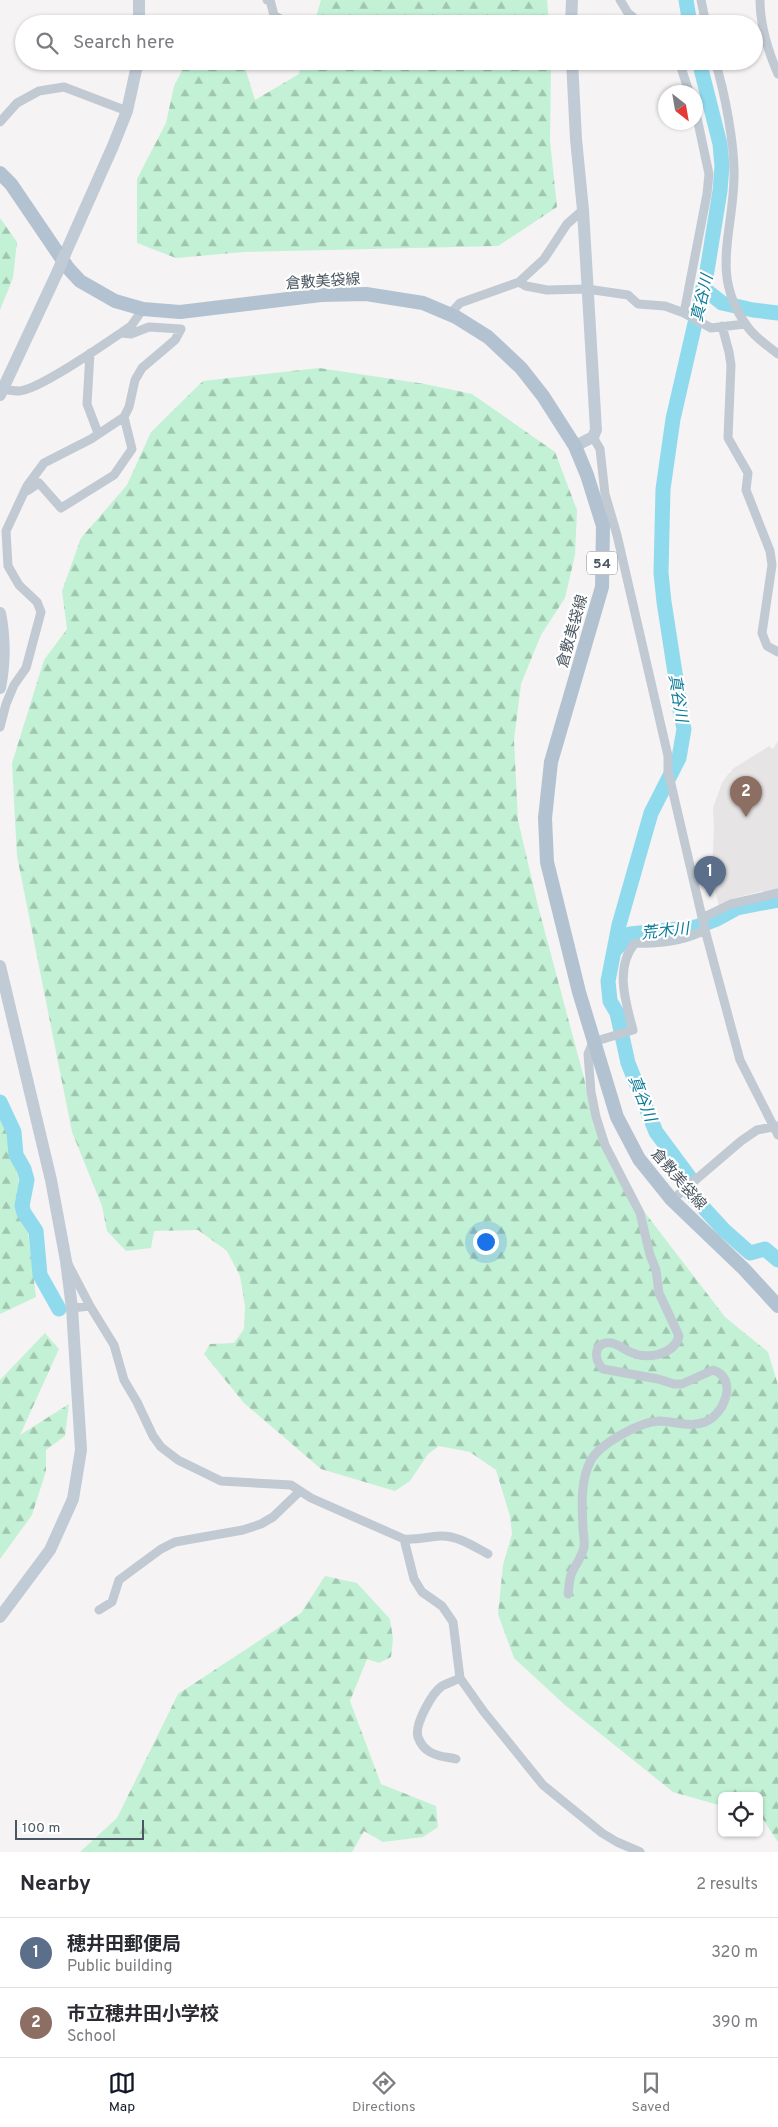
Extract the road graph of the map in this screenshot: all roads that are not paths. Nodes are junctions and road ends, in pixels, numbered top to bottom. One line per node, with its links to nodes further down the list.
1 (139, 0): 7 (street)
2 (267, 0): 8 (street)
3 (572, 0): 9 (street)
4 (620, 0): 10 (street)
5 (701, 0): 11 (street)
6 (760, 0): 12 (street)
7 (139, 15)
8 (274, 15)
9 (572, 15)
10 (630, 15)
11 (704, 15)
12 (761, 15)
13 (763, 28): 18 (street)
14 (136, 70): 20 (street)
15 (572, 70): 24 (street)
16 (682, 70): 19 (street)
17 (717, 70): 30 (street)
18 (778, 74)
19 (687, 85)
20 (127, 111): 21 (street); 35 (street, bridge)
21 (0, 122)
22 (700, 130): 28 (street)
23 (0, 173): 27 (main road, 倉敷美袋線 / 54)
24 (583, 210): 25 (street); 26 (street)
25 (519, 282): 26 (street); 29 (street)
26 (587, 289): 28 (street); 38 (street)
27 (143, 310): 29 (main road, 倉敷美袋線 / 54); 32 (street)
28 (684, 313): 31 (street)
29 (450, 314): 39 (main road, 倉敷美袋線 / 54)
30 (745, 324): 31 (street); 34 (street)
31 (722, 326): 42 (street)
32 (121, 333): 33 (street); 36 (street)
33 (90, 353): 35 (street); 37 (street)
34 (778, 354)
35 (1, 392)
36 (124, 417): 37 (street); 40 (street)
37 (98, 433): 40 (street)
38 (593, 437): 39 (street); 46 (street)
39 (575, 446): 48 (main road, 倉敷美袋線 / 54)
40 (24, 493): 44 (street)
41 (0, 613): 43 (street)
42 (778, 652)
43 (0, 688)
44 (0, 727)
45 (778, 893): 46 (street)
46 (703, 924): 48 (street); 49 (street)
47 (0, 966): 51 (street)
48 (598, 1040): 50 (main road, 倉敷美袋線 / 54); 58 (street)
49 (777, 1130): 50 (street)
50 (676, 1196): 53 (main road, 倉敷美袋線 / 54)
51 (66, 1261): 52 (street); 54 (street)
52 (90, 1306): 54 (street); 55 (street)
53 (778, 1306)
54 (72, 1308): 60 (street)
55 (300, 1491): 56 (street); 59 (street)
56 (404, 1539): 57 (street); 61 (street)
57 (488, 1554)
58 (568, 1594)
59 (99, 1610)
60 (0, 1618)
61 (460, 1678): 62 (street); 63 (street)
62 (456, 1759)
63 (629, 1851): 64 (street)
64 (640, 1852)

